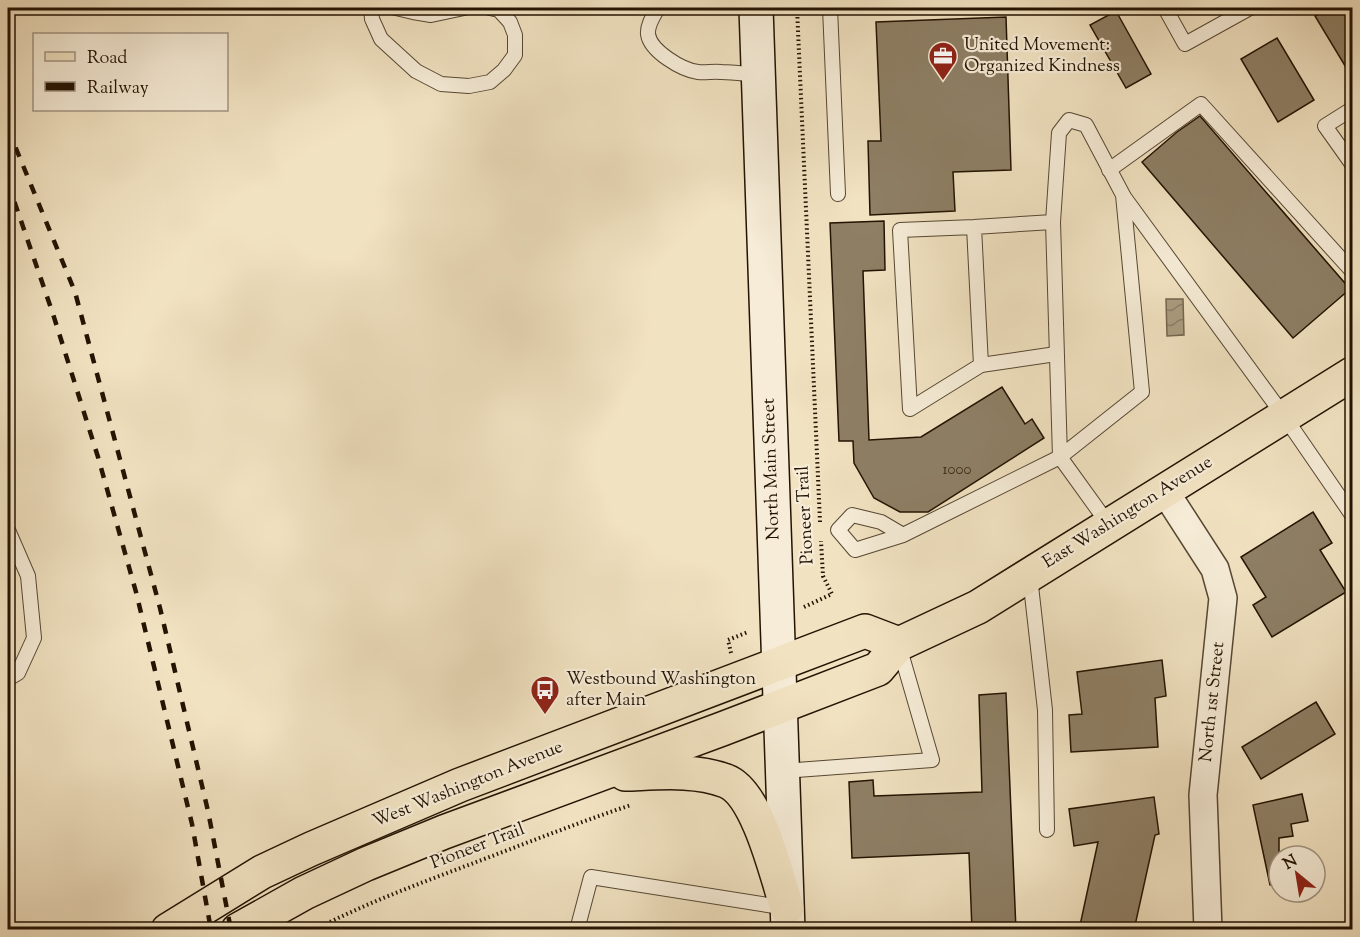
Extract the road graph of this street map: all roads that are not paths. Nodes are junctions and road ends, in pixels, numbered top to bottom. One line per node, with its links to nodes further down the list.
1 (371, 8): 4 (lane)
2 (396, 8): 3 (lane)
3 (464, 8)
4 (490, 8)
5 (658, 8): 10 (lane)
6 (756, 8): 10 (main road, North Main Street)
7 (830, 8): 14 (lane)
8 (1165, 8): 9 (lane)
9 (1250, 8)
10 (759, 75): 31 (main road, North Main Street)
11 (1353, 108): 12 (lane)
12 (1353, 164)
13 (1109, 170): 15 (lane); 16 (lane); 18 (lane)
14 (838, 194)
15 (1123, 195): 22 (lane); 23 (lane)
16 (1053, 222): 17 (lane); 19 (lane)
17 (974, 227): 20 (lane); 20 (lane)
18 (1353, 271)
19 (1056, 354): 20 (lane); 23 (lane)
20 (981, 365)
21 (1353, 374): 22 (main road, East Washington Avenue)
22 (1284, 416): 24 (main road, East Washington Avenue); 25 (lane)
23 (1060, 457): 26 (lane); 28 (lane)
24 (1164, 490): 26 (main road, East Washington Avenue); 41 (street, North 1st Street)
25 (1353, 514)
26 (1109, 525): 29 (main road, East Washington Avenue)
27 (8, 530): 32 (lane)
28 (903, 535)
29 (1029, 574): 30 (main road, East Washington Avenue); 36 (lane)
30 (899, 644): 31 (main road); 33 (main road, East Washington Avenue); 34 (lane)
31 (779, 664): 33 (main road, North Main Street); 38 (main road, West Washington Avenue)
32 (8, 679)
33 (781, 707): 34 (main road, North Main Street); 35 (main road, West Washington Avenue)
34 (783, 771): 37 (main road, North Main Street)
35 (596, 775): 37 (main road); 39 (main road, West Washington Avenue)
36 (1047, 830)
37 (787, 919): 40 (lane)
38 (168, 930)
39 (238, 930)
40 (577, 930)
41 (1208, 930)

